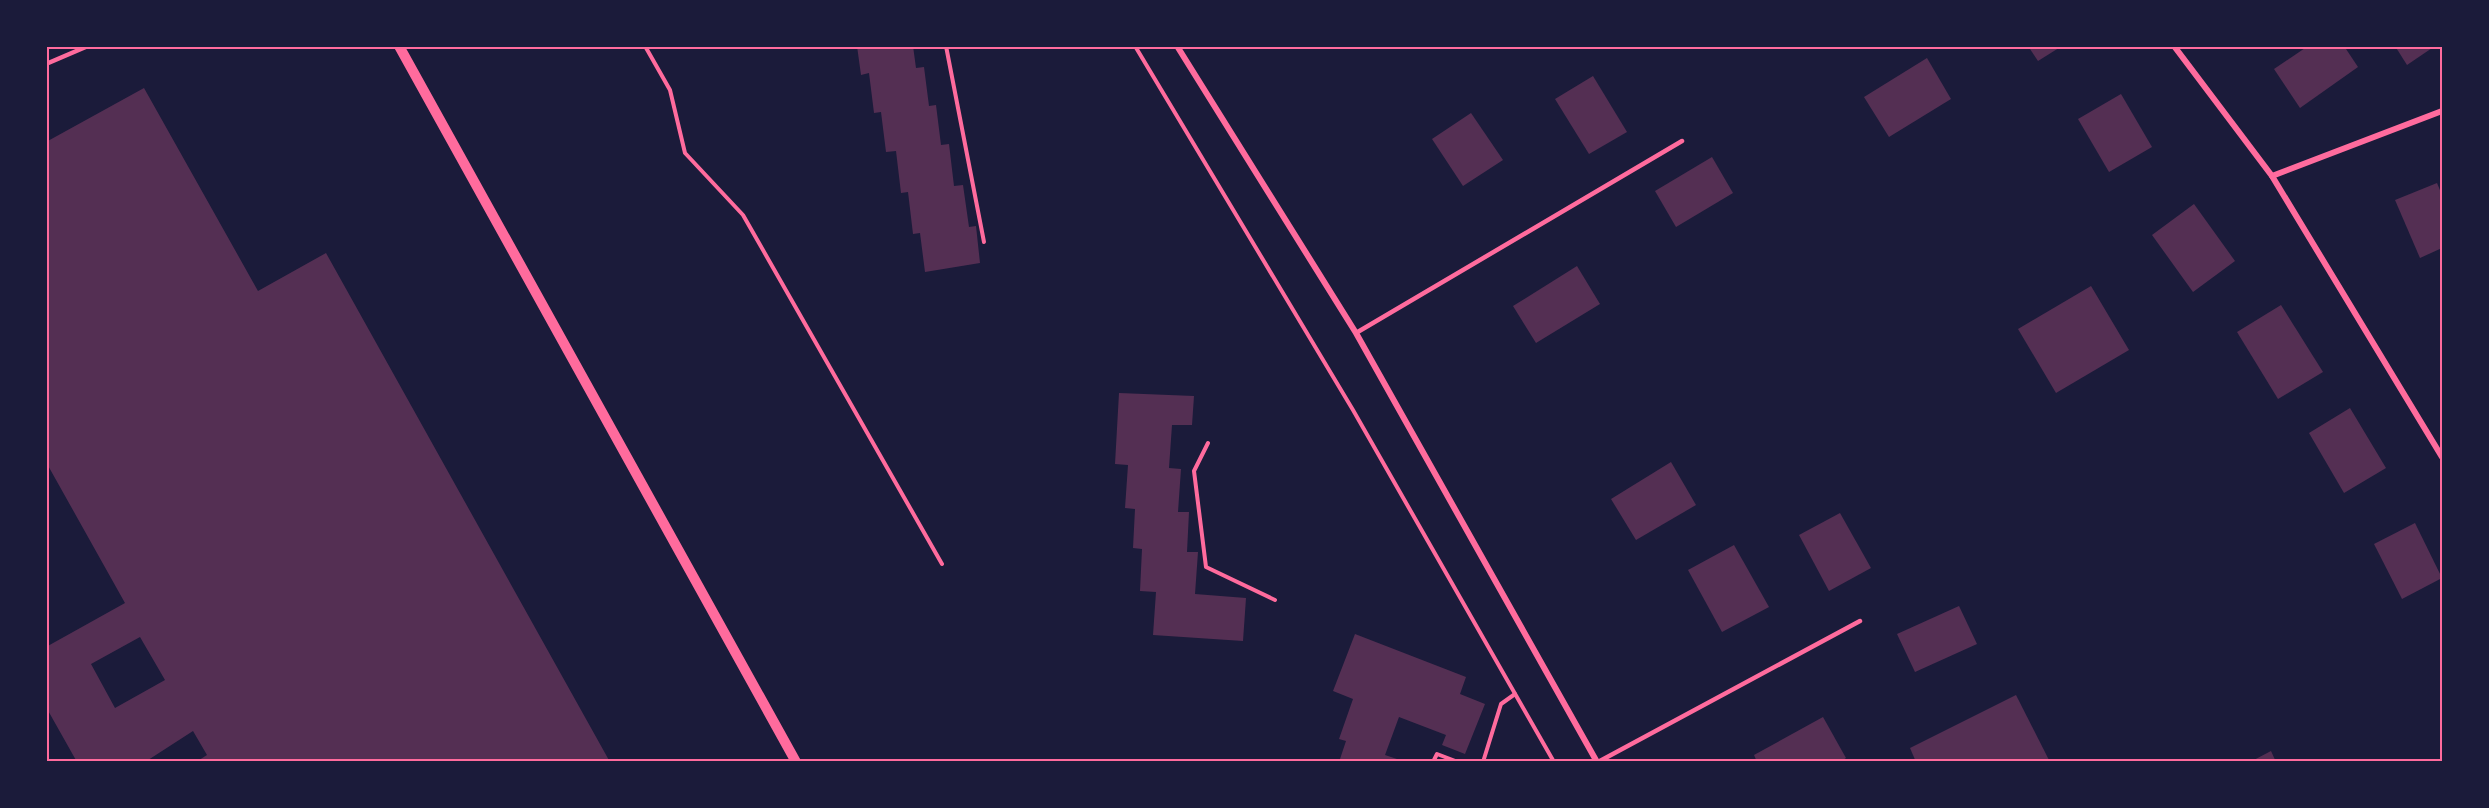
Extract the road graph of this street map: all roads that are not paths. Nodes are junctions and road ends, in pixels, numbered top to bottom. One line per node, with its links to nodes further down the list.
1 (88, 46): 5 (lane)
2 (399, 46): 12 (street)
3 (1177, 46): 9 (street)
4 (2174, 46): 8 (street)
5 (46, 64)
6 (2442, 111): 8 (street)
7 (1682, 141): 9 (lane)
8 (2272, 176): 10 (street)
9 (1356, 333): 13 (street)
10 (2442, 457)
11 (1860, 621): 13 (lane)
12 (796, 762)
13 (1598, 762)

